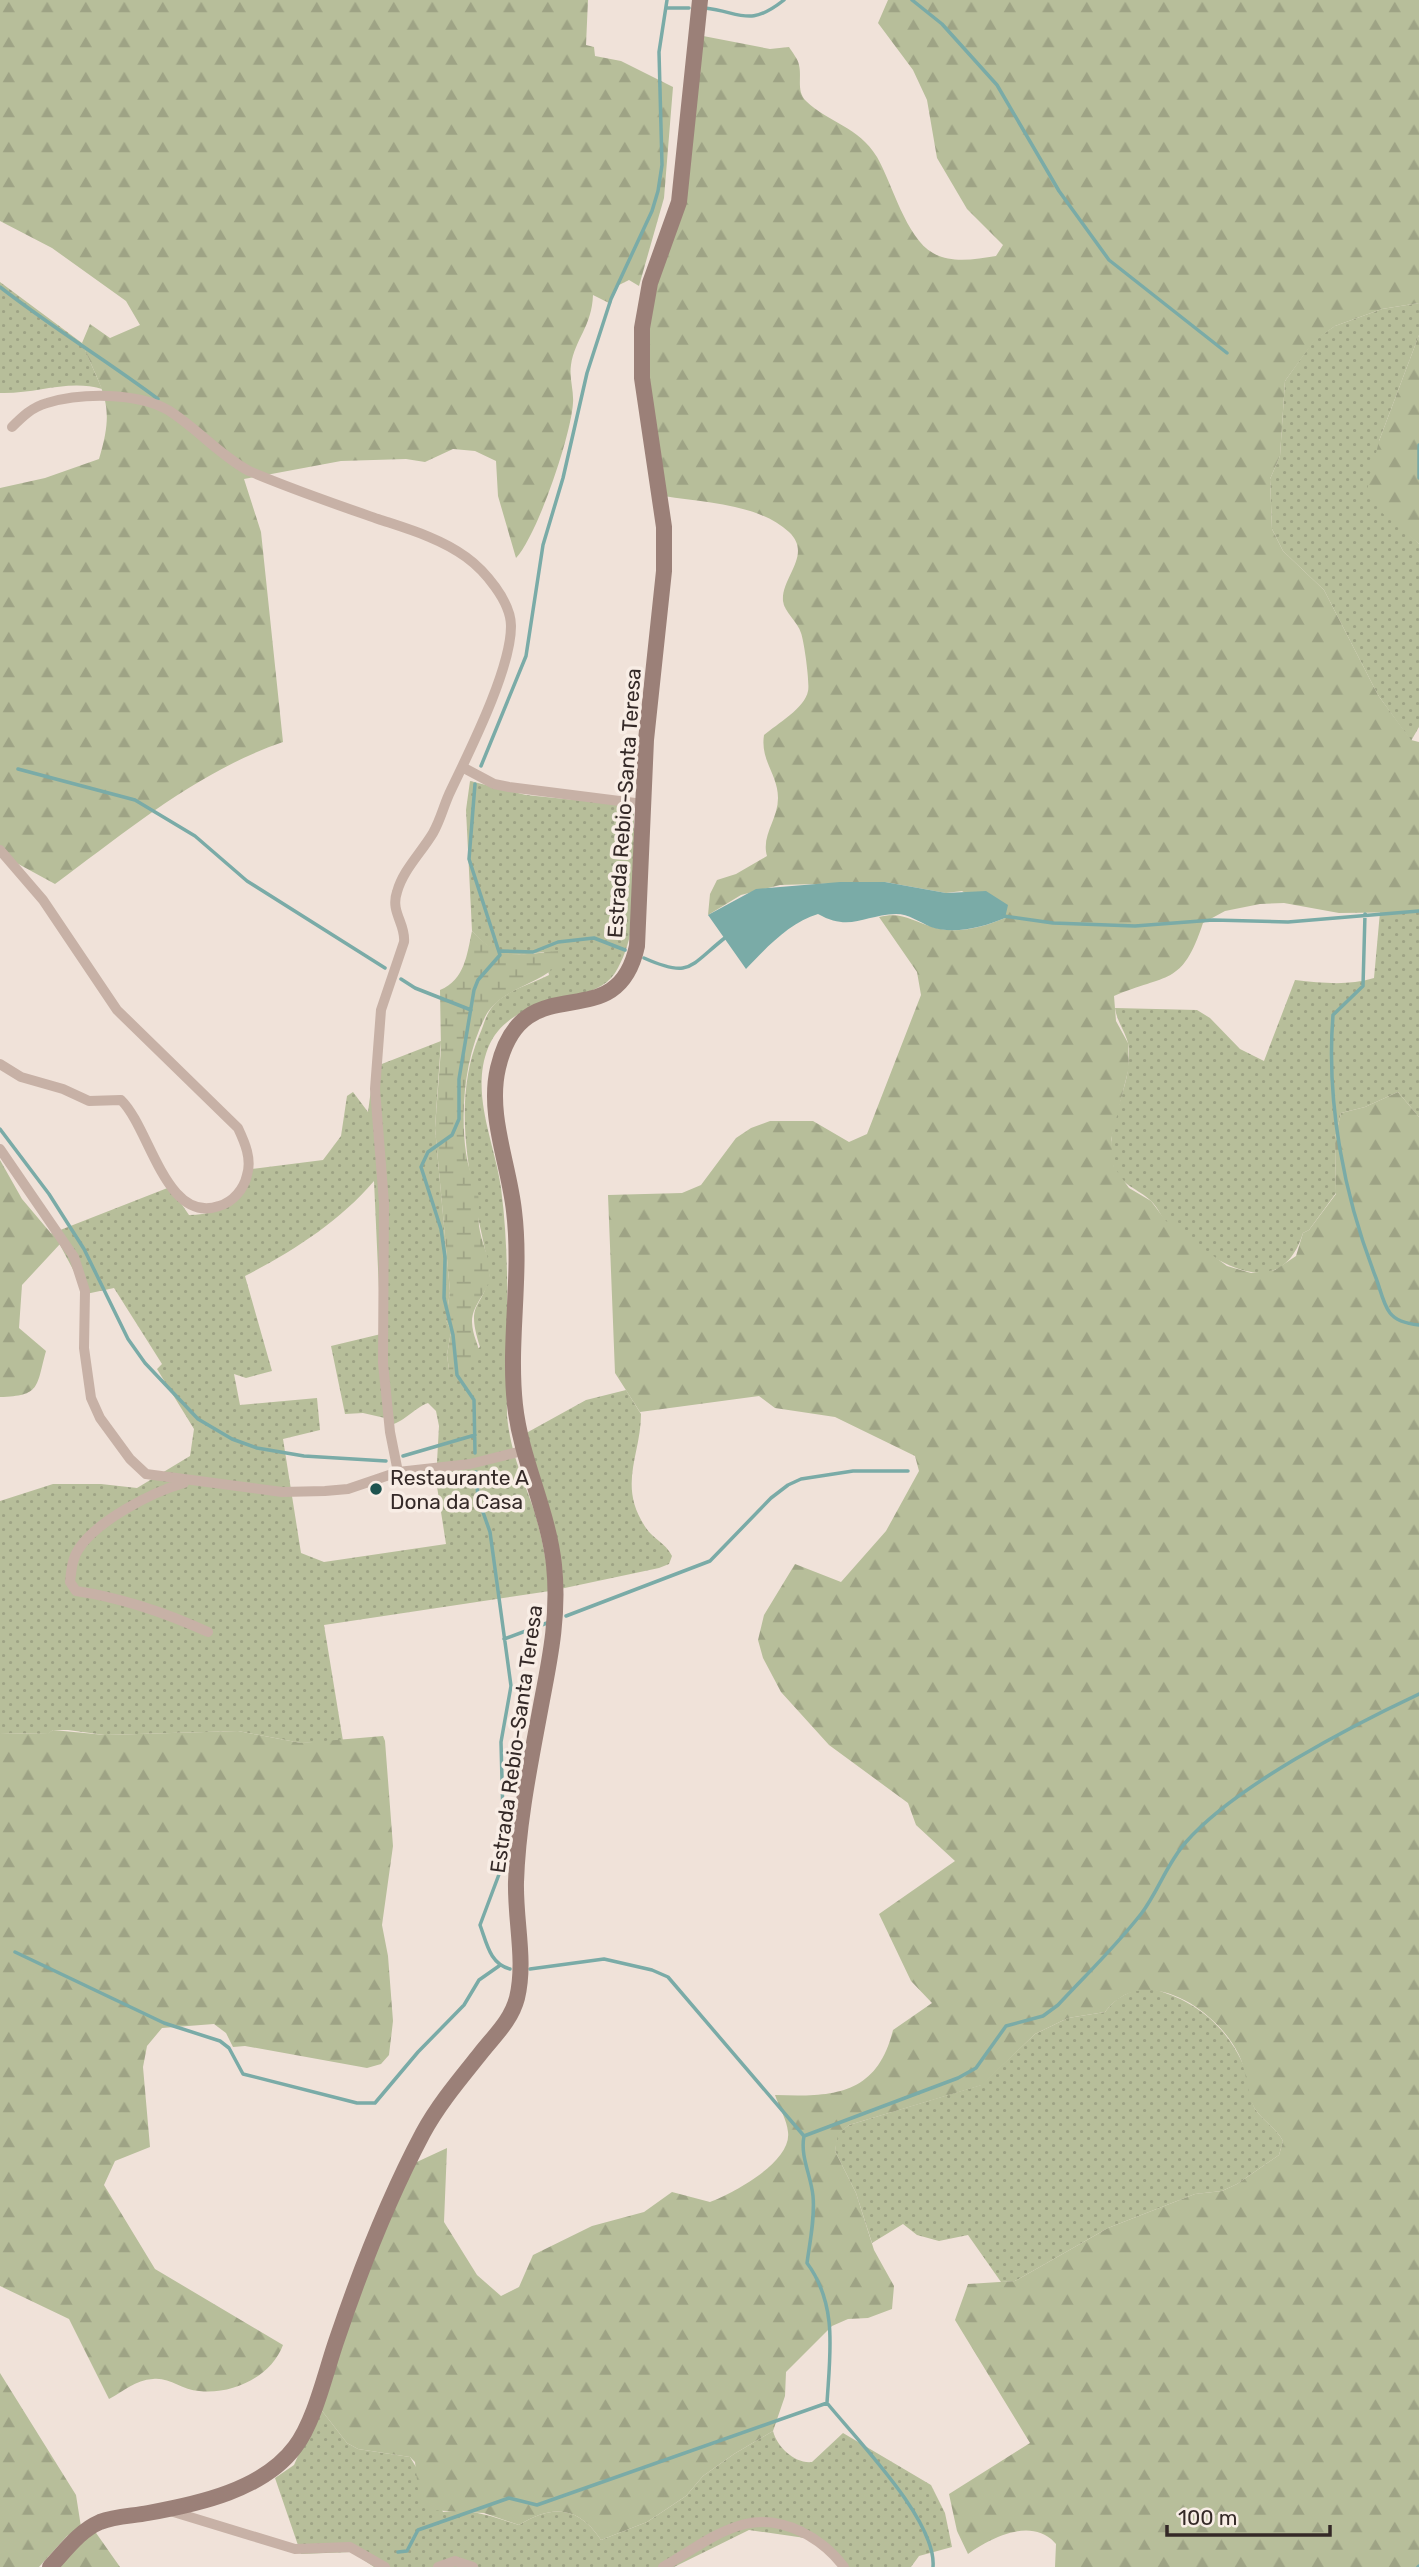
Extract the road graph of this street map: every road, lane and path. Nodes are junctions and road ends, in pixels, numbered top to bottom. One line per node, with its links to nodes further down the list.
1 (700, 0): 4 (street, Estrada Rebio-Santa Teresa)
2 (12, 427): 3 (street)
3 (464, 768): 4 (street); 9 (street)
4 (643, 804): 8 (street, Estrada Rebio-Santa Teresa)
5 (0, 850): 6 (street)
6 (0, 1064)
7 (0, 1149): 10 (street)
8 (523, 1451): 9 (street); 12 (street, Estrada Rebio-Santa Teresa)
9 (398, 1472): 10 (street)
10 (190, 1481): 11 (street)
11 (208, 1632)
12 (164, 2510): 13 (street, Estrada Rebio-Santa Teresa); 14 (street)
13 (50, 2567)
14 (385, 2567)
15 (438, 2567): 16 (street)
16 (473, 2567)
17 (663, 2567): 18 (street)
18 (844, 2567)

